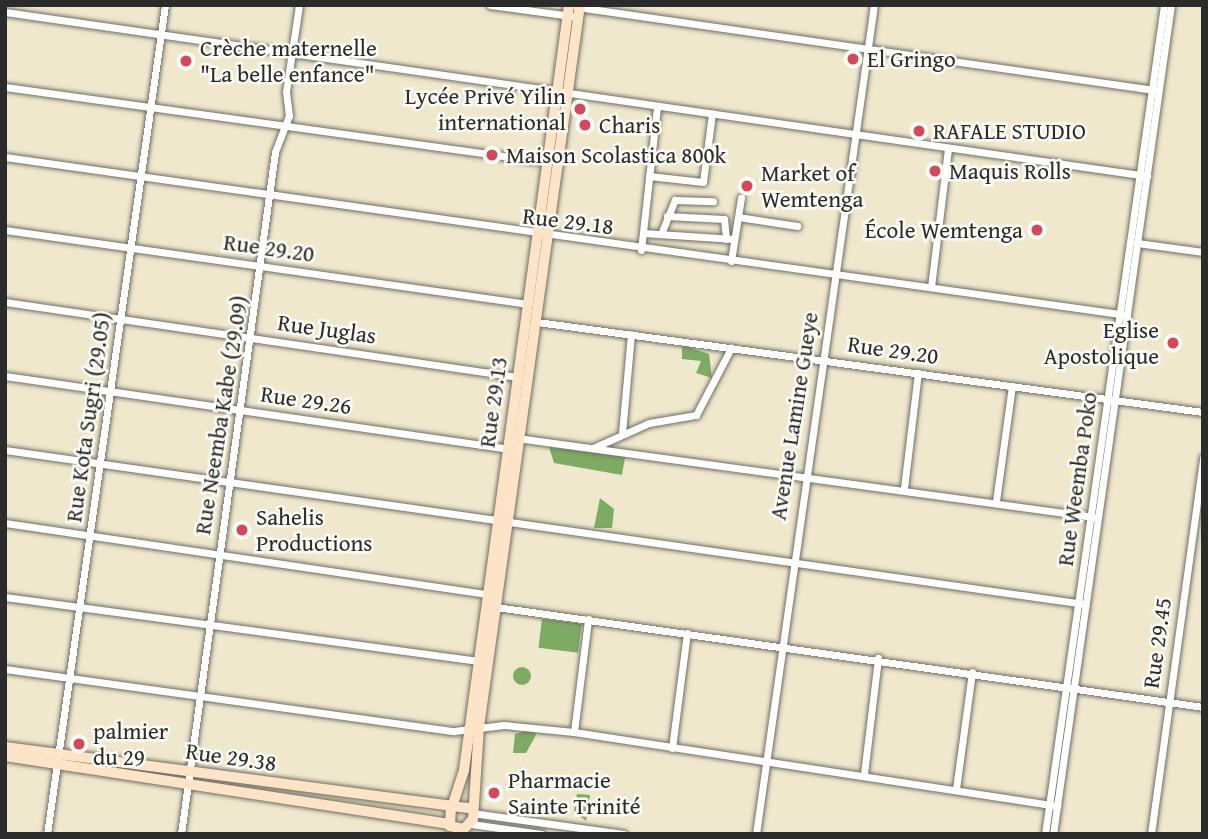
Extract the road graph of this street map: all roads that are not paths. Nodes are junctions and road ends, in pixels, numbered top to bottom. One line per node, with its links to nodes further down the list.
1 (166, 5): 9 (street, Rue Kota Sugri (29.05))
2 (299, 5): 11 (street, Rue Neemba Kabe (29.09))
3 (489, 5): 7 (street)
4 (874, 5): 10 (street, Avenue Lamine Gueye)
5 (1164, 5): 13 (street, Rue Weemba Poko)
6 (1171, 5): 13 (street, Rue Weemba Poko)
7 (574, 10): 10 (street); 14 (main road)
8 (5, 12): 9 (street)
9 (162, 34): 11 (street); 16 (street, Rue Kota Sugri (29.05))
10 (868, 48): 13 (street); 19 (street, Avenue Lamine Gueye)
11 (292, 53): 14 (street); 18 (street, Rue Neemba Kabe (29.09))
12 (5, 87): 16 (street)
13 (1155, 90): 23 (street, Rue Weemba Poko)
14 (563, 93): 15 (street); 22 (main road, Rue 29.13); 35 (main road)
15 (657, 107): 17 (street); 24 (street)
16 (150, 108): 18 (street); 25 (street, Rue Kota Sugri (29.05))
17 (712, 114): 19 (street); 24 (street)
18 (285, 126): 22 (street); 26 (street, Rue Neemba Kabe (29.09))
19 (856, 133): 20 (street); 43 (street, Avenue Lamine Gueye)
20 (948, 148): 23 (street); 44 (street)
21 (5, 158): 25 (street, Rue 29.18)
22 (547, 162): 35 (main road, Rue 29.13)
23 (1143, 175): 37 (street, Rue Weemba Poko); 47 (street, Rue Weemba Poko)
24 (649, 176): 33 (street)
25 (140, 177): 26 (street, Rue 29.18); 38 (street, Rue Kota Sugri (29.05))
26 (271, 196): 35 (street, Rue 29.18); 42 (street, Rue Neemba Kabe (29.09))
27 (741, 198): 30 (street)
28 (713, 201): 29 (street)
29 (667, 216): 34 (street); 36 (street)
30 (738, 217): 31 (street); 36 (street)
31 (797, 226)
32 (5, 230): 38 (street, Rue 29.20)
33 (643, 233): 34 (street); 39 (street)
34 (661, 234): 36 (street)
35 (542, 238): 39 (street, Rue 29.18); 46 (main road, Rue 29.13); 49 (main road)
36 (730, 239): 41 (street)
37 (1137, 243): 40 (street); 47 (street, Rue Weemba Poko)
38 (130, 248): 42 (street, Rue 29.20); 48 (street, Rue Kota Sugri (29.05))
39 (640, 250): 41 (street, Rue 29.18)
40 (1203, 252)
41 (731, 261): 43 (street, Rue 29.18)
42 (263, 267): 46 (street, Rue 29.20); 51 (street, Rue Neemba Kabe (29.09))
43 (836, 275): 44 (street, Rue 29.18); 53 (street, Avenue Lamine Gueye)
44 (931, 287): 47 (street, Rue 29.18)
45 (5, 302): 48 (street, Rue Juglas)
46 (528, 304): 56 (main road, Rue 29.13)
47 (1123, 315): 59 (street, Rue Weemba Poko)
48 (120, 319): 51 (street, Rue Juglas); 58 (street, Rue Kota Sugri (29.05))
49 (537, 322): 50 (street, Rue 29.20); 63 (main road)
50 (631, 334): 52 (street, Rue 29.20); 62 (street)
51 (252, 338): 56 (street, Rue Juglas); 60 (street, Rue Neemba Kabe (29.09))
52 (731, 348): 53 (street, Rue 29.20); 62 (street)
53 (824, 360): 54 (street, Rue 29.20); 68 (street, Avenue Lamine Gueye)
54 (918, 373): 57 (street, Rue 29.20); 70 (street)
55 (5, 376): 58 (street, Rue 29.26)
56 (518, 377): 63 (main road, Rue 29.13)
57 (1012, 386): 59 (street, Rue 29.20); 71 (street)
58 (111, 391): 60 (street, Rue 29.26); 67 (street, Rue Kota Sugri (29.05))
59 (1111, 399): 61 (street, Rue 29.20); 72 (street, Rue Weemba Poko)
60 (240, 410): 63 (street, Rue 29.26); 69 (street, Rue Neemba Kabe (29.09))
61 (1203, 412)
62 (622, 433): 64 (street)
63 (513, 444): 64 (street, Rue 29.26); 73 (main road)
64 (592, 448): 68 (street, Rue 29.26)
65 (5, 450): 67 (street)
66 (1203, 458): 94 (street, Rue 29.45)
67 (101, 464): 69 (street); 75 (street, Rue Kota Sugri (29.05))
68 (806, 476): 70 (street, Rue 29.26); 77 (street, Avenue Lamine Gueye)
69 (231, 480): 73 (street); 76 (street, Rue Neemba Kabe (29.09))
70 (904, 488): 71 (street, Rue 29.26)
71 (996, 501): 72 (street, Rue 29.26)
72 (1094, 517): 80 (street, Rue Weemba Poko)
73 (502, 522): 77 (street); 78 (main road); 81 (main road)
74 (5, 523): 75 (street)
75 (91, 536): 76 (street); 82 (street, Rue Kota Sugri (29.05))
76 (220, 552): 78 (street); 84 (street, Rue Neemba Kabe (29.09))
77 (791, 559): 80 (street); 86 (street, Avenue Lamine Gueye)
78 (487, 594): 88 (main road)
79 (5, 597): 82 (street)
80 (1082, 604): 92 (street, Rue Weemba Poko)
81 (496, 607): 83 (street); 96 (main road)
82 (81, 608): 84 (street); 91 (street, Rue Kota Sugri (29.05))
83 (588, 619): 85 (street); 97 (street)
84 (209, 624): 88 (street); 93 (street, Rue Neemba Kabe (29.09))
85 (687, 633): 86 (street); 99 (street)
86 (781, 645): 87 (street); 102 (street, Avenue Lamine Gueye)
87 (878, 658): 90 (street); 103 (street)
88 (478, 661): 96 (main road)
89 (5, 669): 91 (street)
90 (972, 672): 92 (street); 105 (street)
91 (70, 678): 93 (street); 101 (street, Rue Kota Sugri (29.05))
92 (1070, 690): 94 (street); 107 (street, Rue Weemba Poko)
93 (200, 697): 96 (street); 104 (street, Rue Neemba Kabe (29.09))
94 (1168, 702): 95 (street); 117 (street, Rue 29.45)
95 (1203, 707)
96 (474, 728): 97 (street); 106 (main road); 108 (main road)
97 (574, 732): 99 (street)
98 (5, 747): 101 (main road, Rue 29.38)
99 (672, 747): 102 (street)
100 (5, 756): 101 (main road, Rue 29.38)
101 (59, 759): 104 (main road, Rue 29.38); 110 (street, Rue Kota Sugri (29.05))
102 (766, 760): 103 (street); 114 (street, Avenue Lamine Gueye)
103 (864, 774): 105 (street)
104 (191, 778): 106 (main road, Rue 29.38); 109 (main road, Rue 29.38); 111 (street, Rue Neemba Kabe (29.09))
105 (956, 789): 107 (street)
106 (452, 805): 108 (main road, Rue 29.38); 109 (main road)
107 (1053, 805): 115 (street, Rue Weemba Poko); 116 (street, Rue Weemba Poko)
108 (469, 821): 109 (main road, Rue 29.38); 112 (street); 113 (street)
109 (449, 828)
110 (47, 834)
111 (181, 834)
112 (541, 834)
113 (624, 834)
114 (756, 834)
115 (1045, 834)
116 (1053, 834)
117 (1151, 834)

